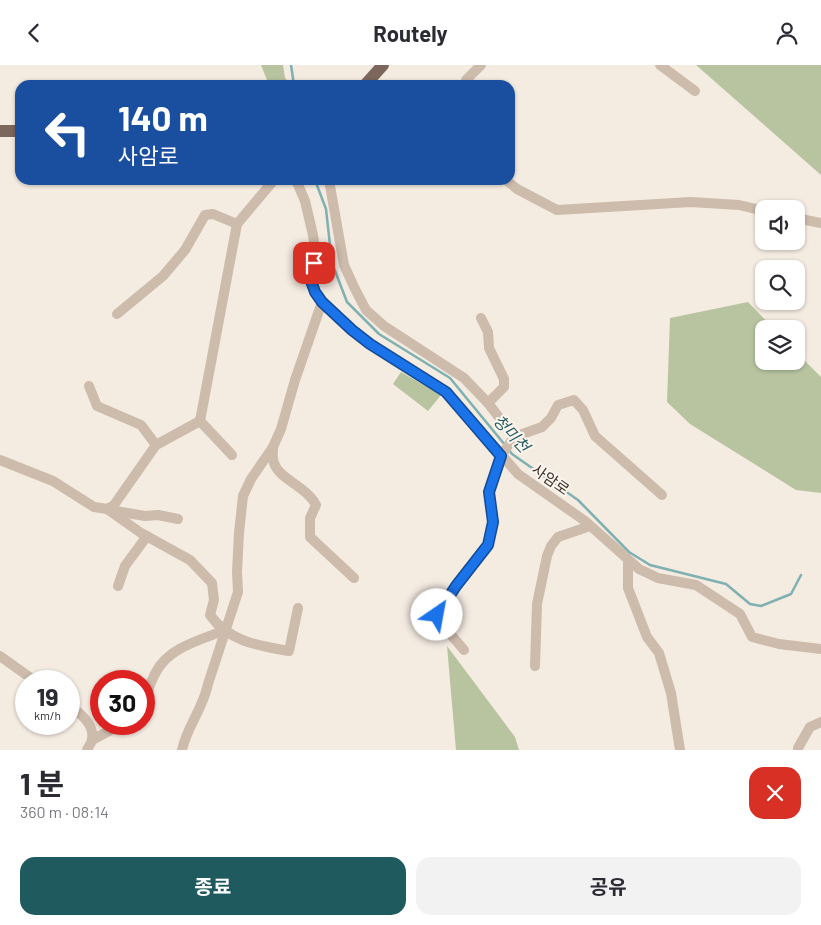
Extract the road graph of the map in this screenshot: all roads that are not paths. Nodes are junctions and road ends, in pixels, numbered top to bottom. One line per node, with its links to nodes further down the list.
1 (383, 65): 4 (main road)
2 (481, 65): 5 (street)
3 (660, 65): 6 (street)
4 (370, 80)
5 (466, 80)
6 (695, 91)
7 (0, 131): 8 (main road)
8 (15, 131)
9 (270, 185): 16 (street)
10 (298, 185): 17 (street, 사암로)
11 (330, 185): 21 (street)
12 (512, 185): 13 (street)
13 (755, 209)
14 (805, 220): 15 (street)
15 (821, 223)
16 (237, 224): 18 (street); 22 (street)
17 (322, 302): 25 (street); 27 (street, 사암로)
18 (117, 314)
19 (481, 318): 21 (street)
20 (89, 386): 24 (street)
21 (488, 403): 23 (street)
22 (200, 421): 24 (street); 26 (street)
23 (514, 437): 27 (street); 29 (street)
24 (156, 445): 30 (street)
25 (273, 447): 35 (street); 38 (street)
26 (232, 455)
27 (501, 456): 32 (street, 사암로); 40 (street)
28 (0, 460): 30 (street)
29 (662, 495)
30 (107, 509): 31 (street); 33 (street)
31 (178, 519)
32 (590, 527): 34 (street, 사암로); 42 (street)
33 (147, 536): 36 (street); 38 (street)
34 (628, 560): 39 (street, 사암로); 52 (street)
35 (354, 579)
36 (118, 586)
37 (298, 608): 38 (street)
38 (225, 630): 44 (street); 51 (street)
39 (821, 649)
40 (464, 650)
41 (0, 656): 43 (street)
42 (535, 665)
43 (20, 670)
44 (155, 673)
45 (80, 714): 48 (street)
46 (821, 722): 49 (street)
47 (101, 735): 48 (street)
48 (92, 740): 50 (street)
49 (798, 748)
50 (87, 750)
51 (182, 750)
52 (680, 750)

